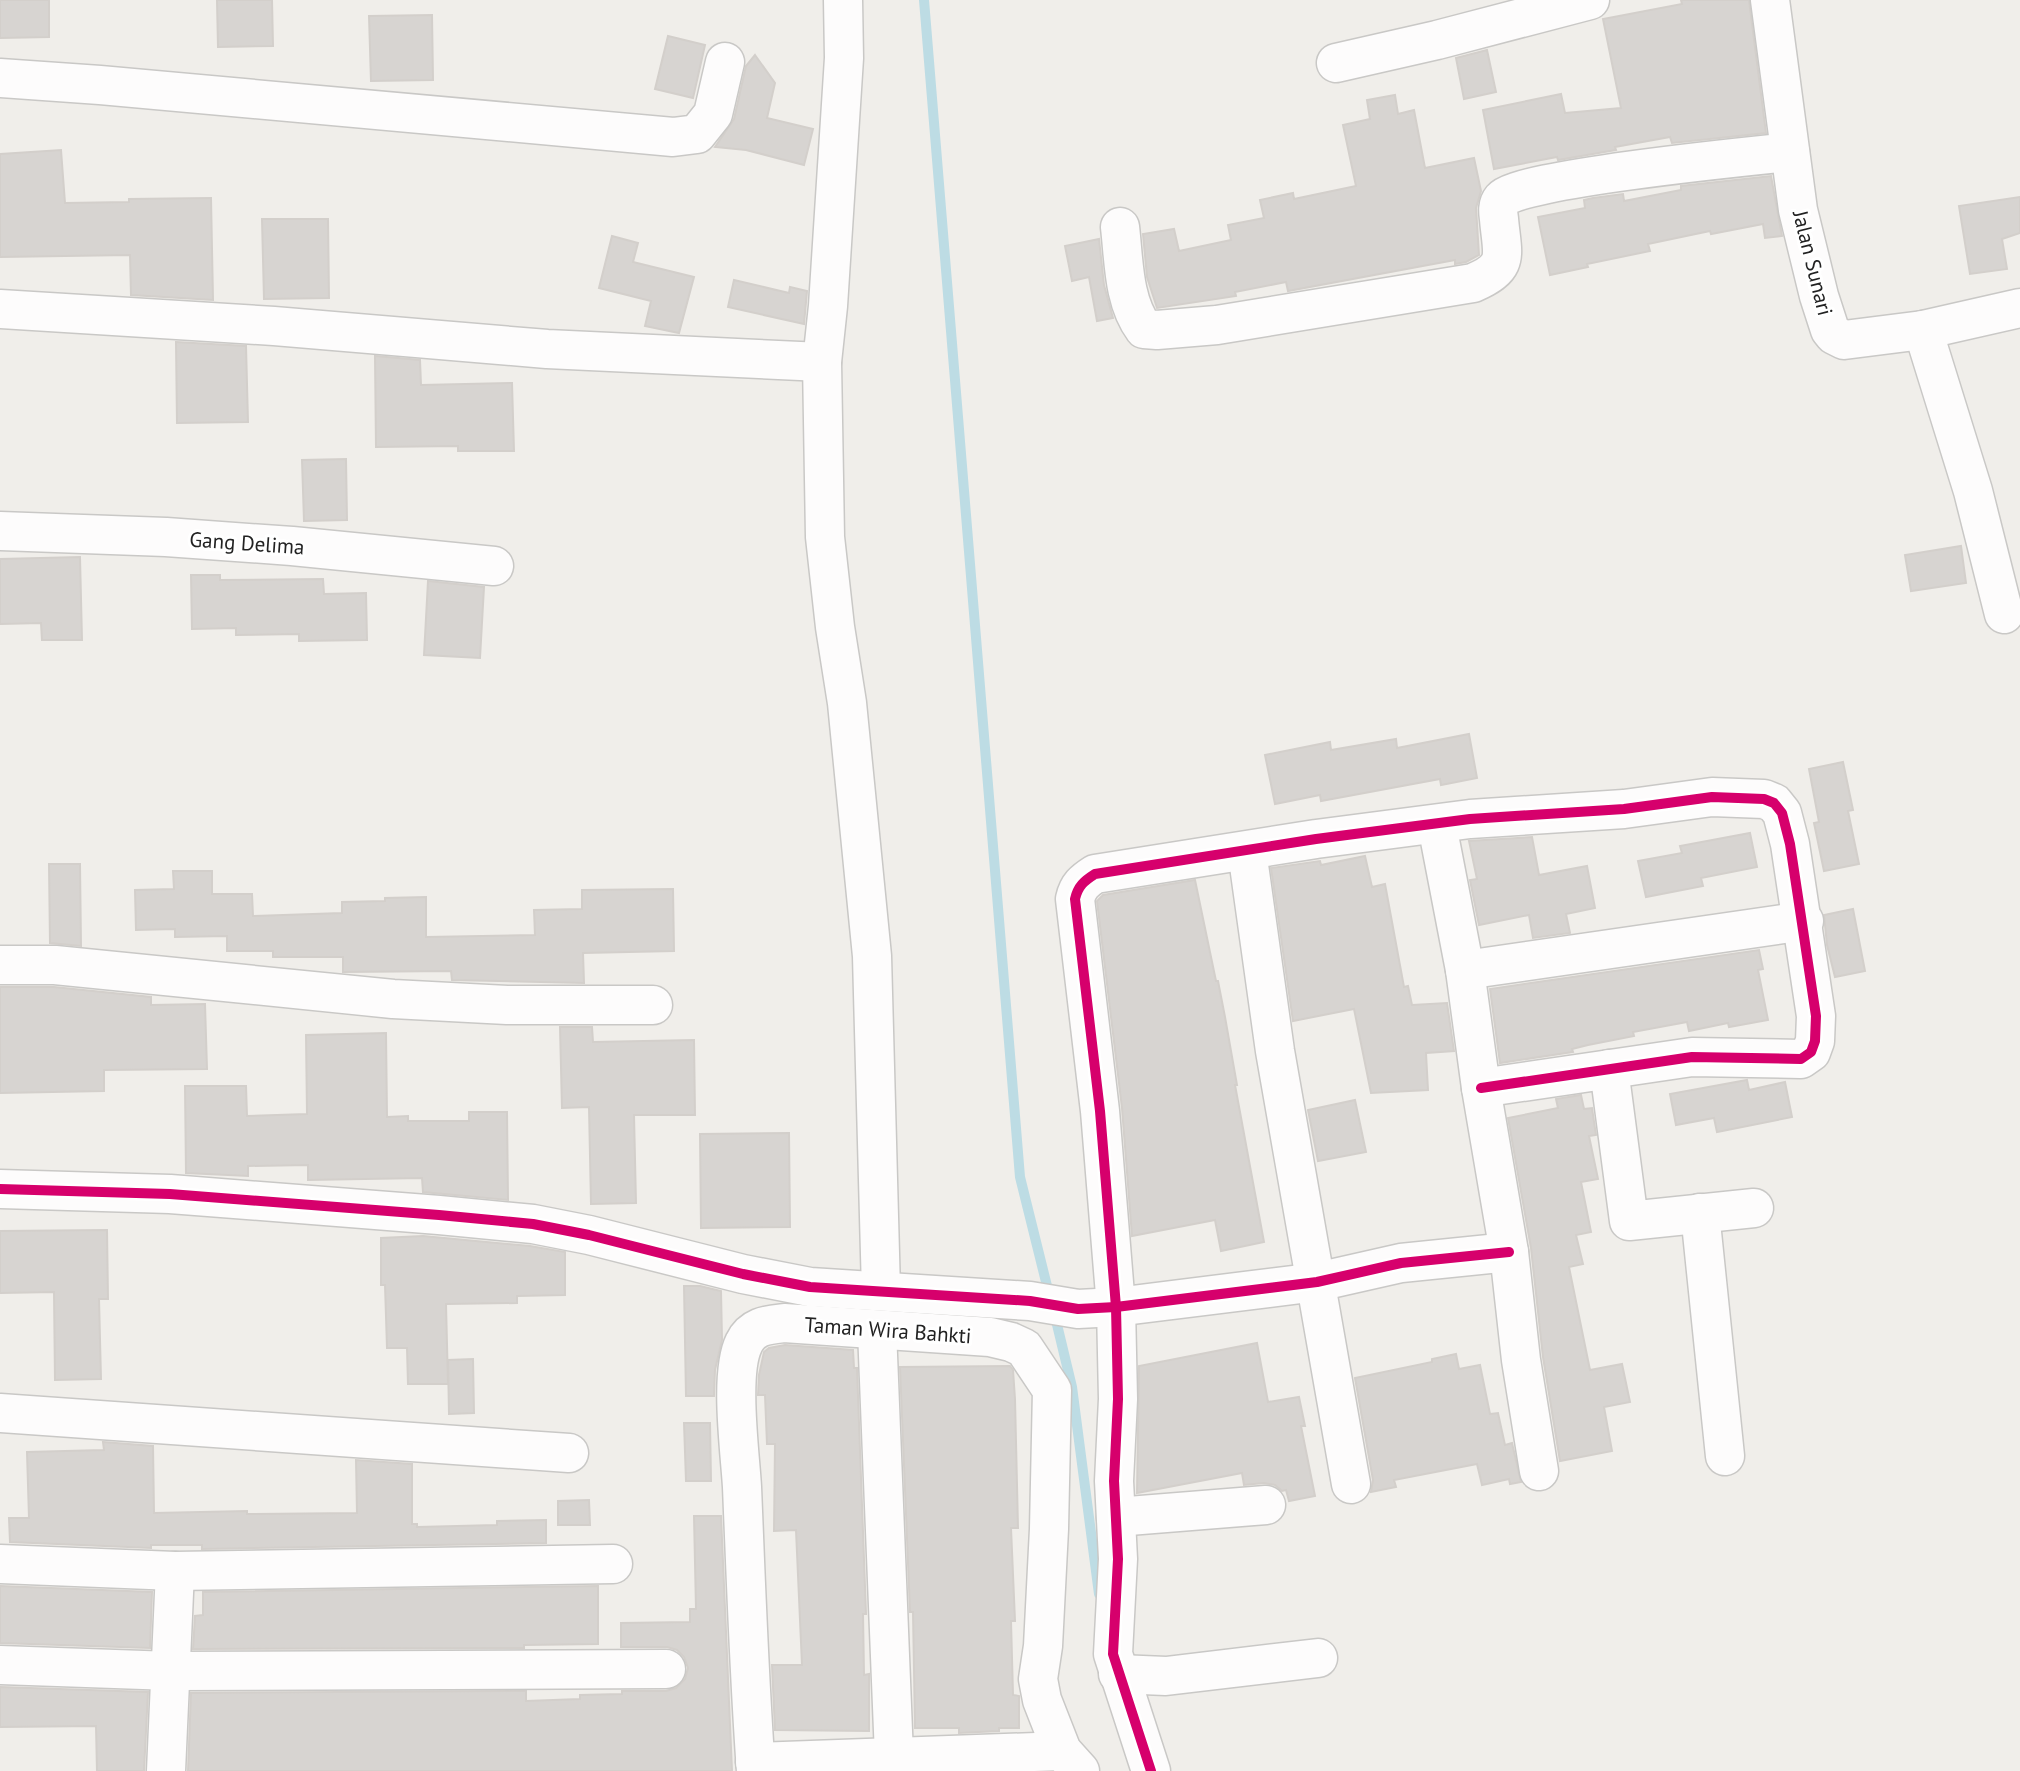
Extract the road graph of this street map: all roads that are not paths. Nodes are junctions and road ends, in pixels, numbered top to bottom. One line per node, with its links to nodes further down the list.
1 (843, 0): 13 (street)
2 (1590, 0): 4 (street)
3 (1770, 0): 8 (street, Jalan Sunari)
4 (1515, 9): 6 (street)
5 (725, 62): 7 (street)
6 (1336, 63)
7 (0, 78)
8 (1790, 152): 9 (street); 12 (street, Jalan Sunari)
9 (1120, 227)
10 (2020, 308): 12 (street, Jalan Sunari)
11 (0, 309): 13 (street)
12 (1923, 330): 16 (street)
13 (822, 362): 30 (street)
14 (0, 531): 15 (street, Gang Delima)
15 (494, 566)
16 (2004, 614)
17 (1437, 825): 18 (street); 19 (street); 21 (street)
18 (1247, 851): 29 (street); 31 (street)
19 (1804, 921): 21 (street); 23 (street)
20 (0, 965): 22 (street)
21 (1465, 970): 24 (street)
22 (653, 1005)
23 (1608, 1069): 24 (street); 27 (street)
24 (1481, 1088): 28 (street)
25 (0, 1189): 30 (street)
26 (1754, 1208): 27 (street)
27 (1700, 1213): 35 (street)
28 (1509, 1252): 29 (street); 36 (street)
29 (1317, 1282): 31 (street); 37 (street)
30 (881, 1291): 31 (street)
31 (1116, 1307): 39 (street)
32 (877, 1330): 48 (street); 49 (street, Taman Wira Bahkti); 50 (street, Taman Wira Bahkti)
33 (0, 1413): 34 (street)
34 (569, 1453)
35 (1725, 1456)
36 (1539, 1471)
37 (1351, 1484)
38 (1266, 1505): 39 (street)
39 (1116, 1517): 47 (street)
40 (0, 1564): 42 (street)
41 (613, 1564): 42 (street)
42 (175, 1571): 46 (street)
43 (1318, 1658): 47 (street)
44 (0, 1665): 46 (street)
45 (666, 1669): 46 (street)
46 (172, 1671): 51 (street)
47 (1118, 1674): 52 (street)
48 (894, 1755): 49 (street); 50 (street)
49 (1071, 1761)
50 (756, 1766)
51 (166, 1771)
52 (1151, 1771)

